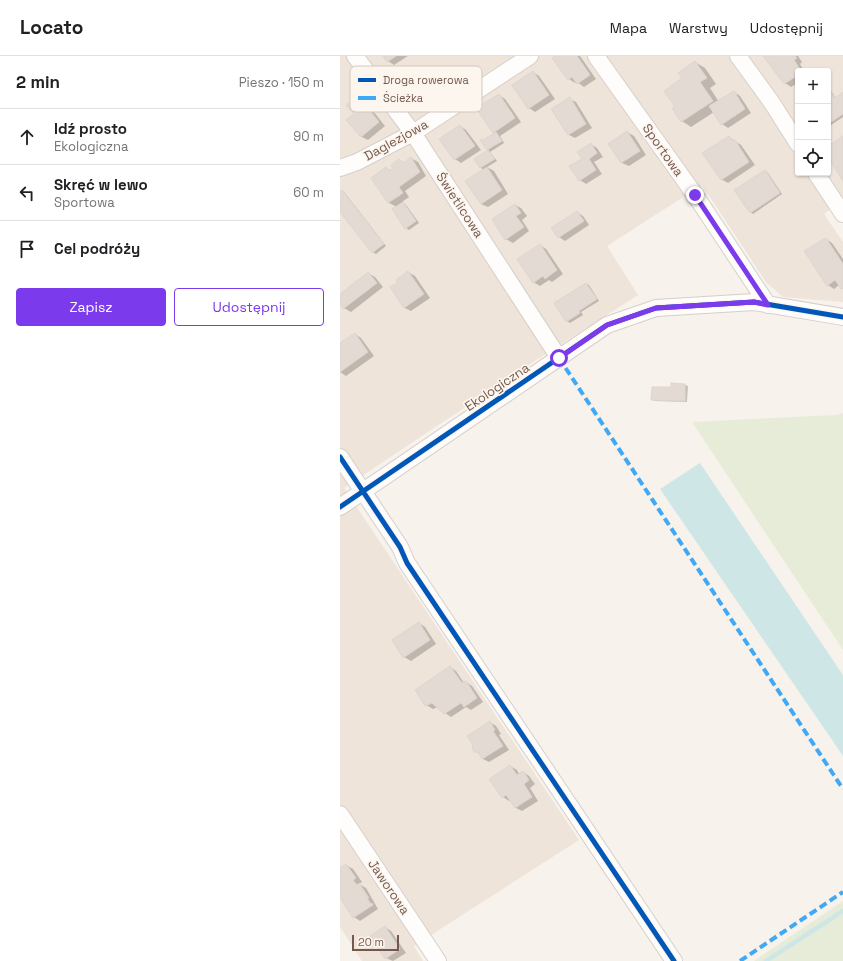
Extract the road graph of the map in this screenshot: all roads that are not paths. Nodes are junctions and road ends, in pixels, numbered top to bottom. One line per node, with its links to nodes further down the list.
1 (355, 56): 5 (street, Świetlicowa)
2 (530, 56): 6 (street, Daglezjowa)
3 (596, 56): 14 (street, Sportowa)
4 (738, 56): 10 (street)
5 (363, 66)
6 (482, 88)
7 (397, 112): 9 (street, Świetlicowa)
8 (445, 112): 9 (street, Daglezjowa)
9 (413, 133): 11 (street, Daglezjowa); 16 (street, Świetlicowa)
10 (795, 140)
11 (340, 168)
12 (818, 176): 13 (street)
13 (843, 214)
14 (768, 305): 15 (street, Ekologiczna); 16 (street, Ekologiczna)
15 (843, 317)
16 (559, 358): 18 (street, Ekologiczna)
17 (340, 457): 18 (street)
18 (363, 492): 19 (street, Ekologiczna); 22 (street)
19 (340, 507)
20 (340, 814): 21 (street, Jaworowa)
21 (438, 961)
22 (674, 961)

